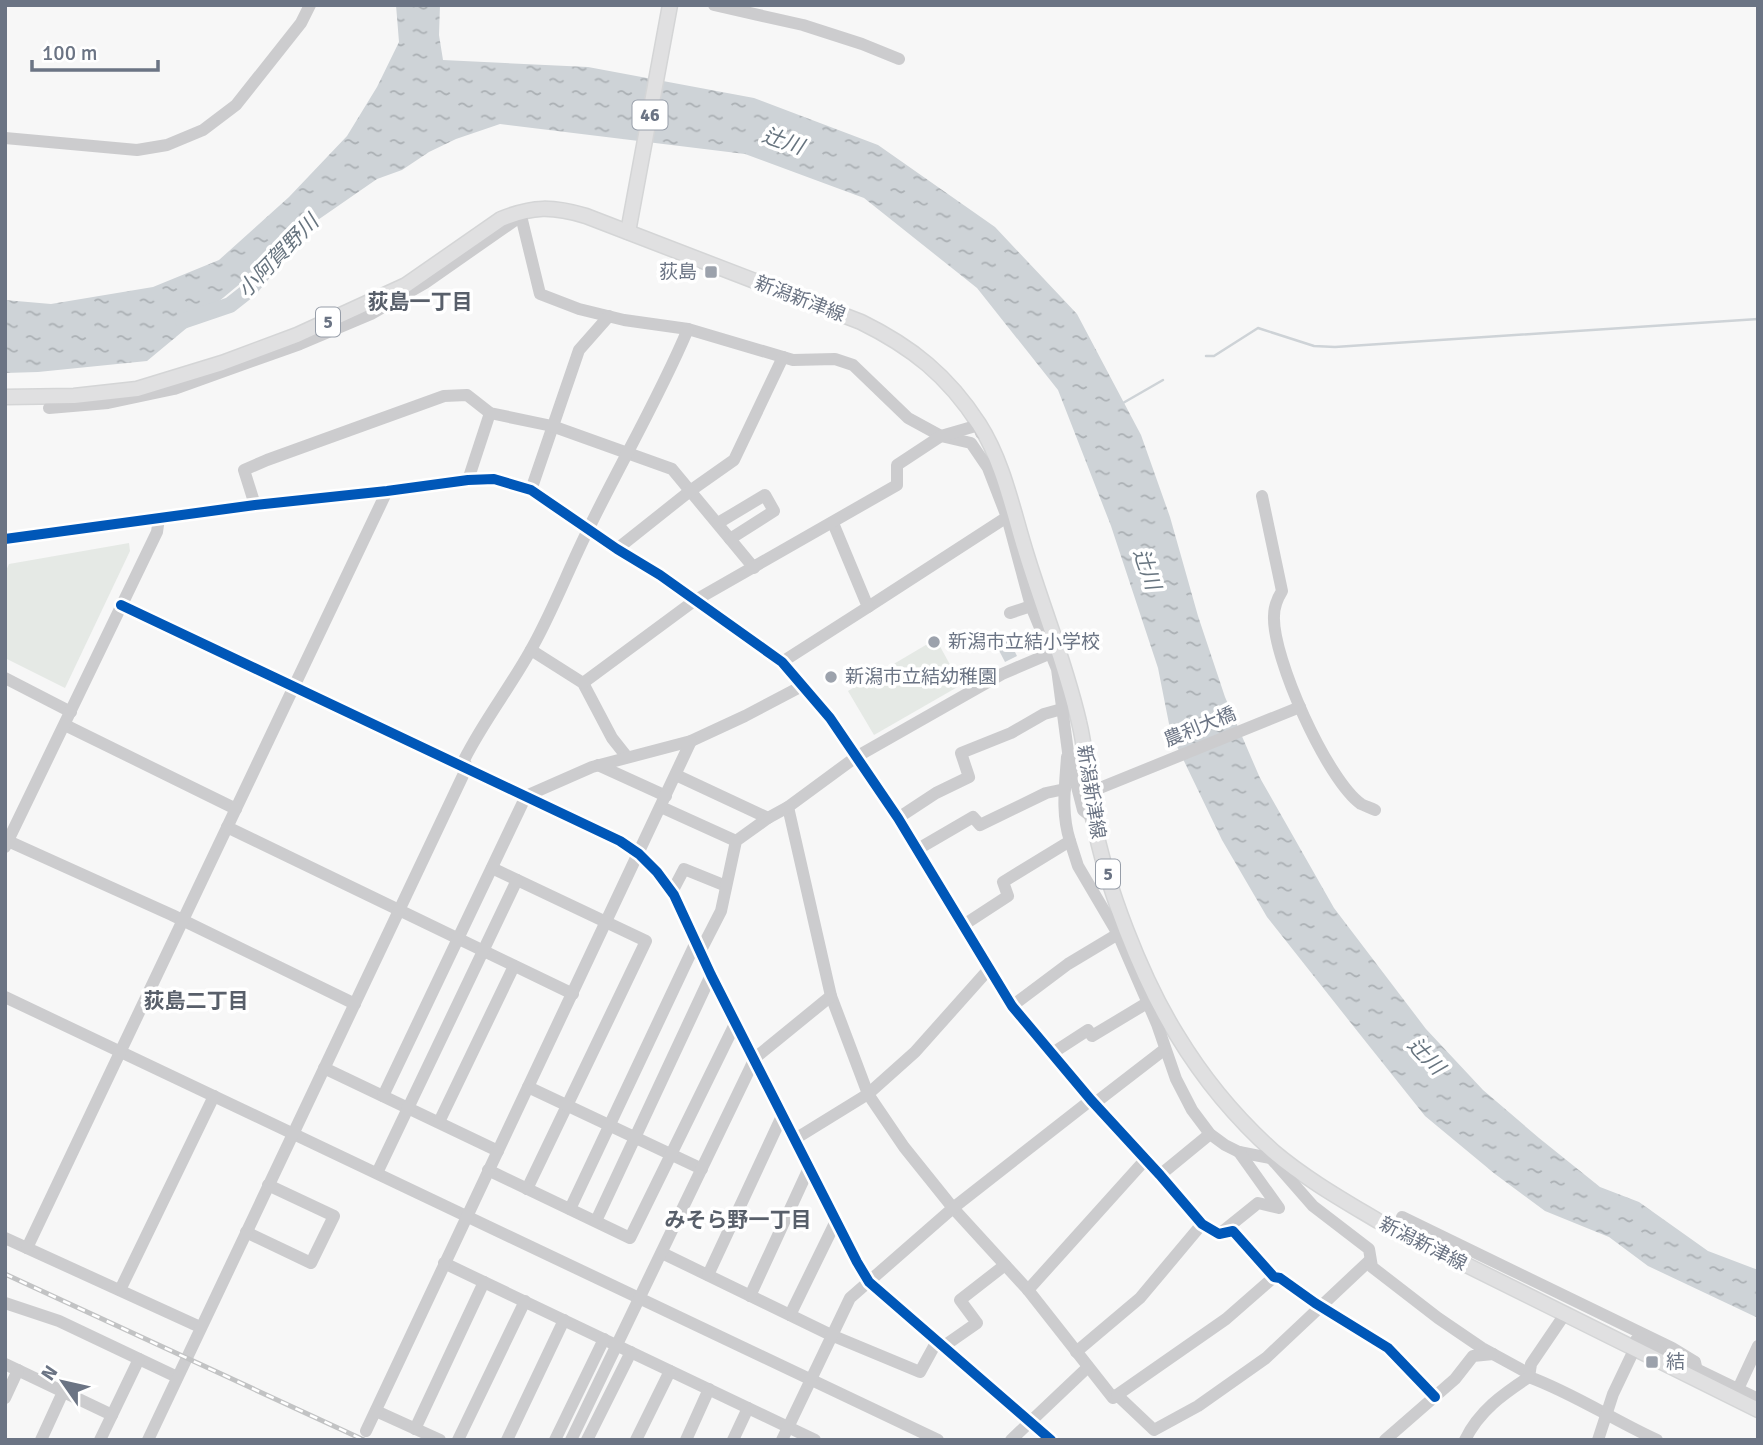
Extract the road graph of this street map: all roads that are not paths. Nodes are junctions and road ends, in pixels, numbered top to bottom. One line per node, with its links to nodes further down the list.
1 (310, 5): 5 (street)
2 (670, 5): 7 (main road, 46)
3 (714, 5): 4 (street)
4 (899, 59)
5 (5, 138)
6 (519, 215): 7 (main road, 5); 8 (street); 11 (main road, 5); 12 (street)
7 (628, 232): 14 (main road, 新潟新津線 / 5)
8 (609, 316): 9 (street); 15 (street)
9 (688, 329): 10 (street); 17 (street)
10 (783, 357): 16 (street); 22 (street)
11 (5, 397)
12 (49, 408)
13 (490, 413): 15 (street); 19 (street); 24 (street)
14 (979, 425): 16 (street); 18 (street); 36 (main road, 新潟新津線 / 5)
15 (552, 426): 17 (street); 20 (street)
16 (941, 436): 18 (street); 28 (street)
17 (628, 452): 22 (street); 29 (street)
18 (988, 468): 25 (street)
19 (468, 480): 20 (street); 21 (street)
20 (531, 490): 29 (street)
21 (387, 491): 24 (street); 46 (street)
22 (690, 491): 27 (street); 32 (street)
23 (1262, 496): 49 (street)
24 (255, 505): 26 (street)
25 (1006, 517): 36 (street); 37 (street)
26 (159, 518): 30 (street); 35 (street)
27 (718, 523): 31 (street); 31 (street)
28 (833, 523): 33 (street); 37 (street)
29 (588, 530): 32 (street); 39 (street)
30 (5, 539)
31 (730, 540): 33 (street)
32 (617, 549): 34 (street)
33 (754, 568): 34 (street)
34 (694, 601): 41 (street); 44 (street)
35 (121, 605): 46 (street); 50 (street)
36 (1037, 606): 38 (street); 40 (street); 45 (main road, 新潟新津線 / 5)
37 (868, 607): 41 (street)
38 (1010, 613)
39 (531, 650): 44 (street); 57 (street)
40 (1051, 653): 42 (street); 55 (street)
41 (782, 662): 47 (street)
42 (1057, 669): 45 (street); 48 (street)
43 (5, 678): 50 (street)
44 (583, 683): 54 (street)
45 (1070, 684): 61 (main road, 新潟新津線 / 5)
46 (295, 686): 57 (street); 65 (street)
47 (802, 686): 52 (street); 55 (street)
48 (1062, 709): 53 (street); 68 (street)
49 (1295, 709): 61 (street, 農利大橋); 66 (street)
50 (71, 712): 51 (street)
51 (65, 725): 65 (street); 74 (street)
52 (691, 741): 54 (street); 59 (street)
53 (1068, 752): 58 (street); 60 (street)
54 (627, 757): 56 (street)
55 (856, 757): 64 (street); 68 (street)
56 (598, 765): 62 (street); 63 (street)
57 (467, 767): 62 (street); 81 (street)
58 (1075, 774): 69 (street); 70 (street)
59 (676, 775): 63 (street); 67 (street)
60 (1065, 789): 70 (street); 75 (street)
61 (1090, 792): 69 (main road, 新潟新津線 / 5)
62 (526, 796): 76 (street); 77 (street)
63 (664, 802): 72 (street); 76 (street)
64 (788, 807): 67 (street); 93 (street)
65 (236, 809): 71 (street)
66 (1376, 810)
67 (768, 818): 72 (street)
68 (898, 818): 75 (street)
69 (1093, 818): 123 (main road, 新潟新津線 / 5)
70 (1065, 826): 73 (street)
71 (227, 827): 81 (street); 82 (street)
72 (736, 841): 79 (street)
73 (1070, 841): 84 (street); 85 (street)
74 (6, 844): 82 (street)
75 (918, 849): 84 (street)
76 (639, 854): 80 (street); 83 (street)
77 (492, 868): 78 (street); 86 (street)
78 (517, 880): 83 (street); 88 (street)
79 (726, 886): 80 (street); 87 (street)
80 (672, 892): 87 (street)
81 (399, 911): 86 (street); 95 (street)
82 (183, 920): 95 (street); 100 (street)
83 (607, 923): 92 (street); 109 (street)
84 (962, 926): 90 (street)
85 (1118, 934): 96 (street); 97 (street)
86 (457, 939): 88 (street); 107 (street)
87 (698, 947): 91 (street); 113 (street)
88 (483, 951): 89 (street); 110 (street)
89 (513, 966): 92 (street); 112 (street)
90 (989, 969): 97 (street); 105 (street)
91 (711, 975): 98 (street); 116 (street)
92 (573, 994): 104 (street)
93 (831, 996): 102 (street); 105 (street)
94 (5, 997): 100 (street)
95 (355, 1003): 103 (street)
96 (1147, 1003): 99 (street); 101 (street)
97 (1012, 1006): 101 (street)
98 (736, 1022): 102 (street); 120 (street)
99 (1165, 1049): 108 (street); 115 (street)
100 (120, 1052): 106 (street); 141 (street)
101 (1051, 1054): 108 (street)
102 (755, 1058): 111 (street); 125 (street)
103 (324, 1068): 107 (street); 114 (street)
104 (528, 1087): 109 (street); 118 (street)
105 (868, 1094): 117 (street); 131 (street)
106 (214, 1096): 114 (street); 150 (street)
107 (383, 1096): 110 (street)
108 (1093, 1102): 122 (street); 131 (street)
109 (567, 1105): 113 (street); 130 (street)
110 (408, 1108): 112 (street); 127 (street)
111 (782, 1116): 117 (street); 146 (street)
112 (439, 1122): 118 (street)
113 (610, 1125): 116 (street); 132 (street)
114 (293, 1133): 127 (street); 129 (street)
115 (1210, 1134): 119 (street); 128 (street)
116 (635, 1137): 120 (street); 136 (street)
117 (795, 1139): 124 (street)
118 (498, 1151): 126 (street)
119 (1239, 1152): 121 (street); 139 (street)
120 (672, 1155): 125 (street); 136 (street)
121 (1270, 1157): 123 (street); 143 (street)
122 (1146, 1159): 128 (street); 151 (street)
123 (1291, 1165): 157 (main road, 新潟新津線 / 5)
124 (809, 1168): 135 (street); 152 (street)
125 (702, 1169): 142 (street)
126 (488, 1170): 130 (street); 133 (street)
127 (377, 1173): 133 (street)
128 (1160, 1174): 137 (street)
129 (268, 1185): 138 (street); 138 (street)
130 (527, 1189): 132 (street)
131 (953, 1208): 145 (street); 149 (street)
132 (569, 1209): 136 (street)
133 (467, 1216): 144 (street); 153 (street)
134 (1402, 1217): 175 (street)
135 (836, 1221): 149 (street); 158 (street)
136 (596, 1222)
137 (1202, 1224): 139 (street); 168 (street)
138 (246, 1232): 160 (street)
139 (1219, 1234): 147 (street)
140 (5, 1238): 141 (street)
141 (27, 1248): 150 (street)
142 (662, 1253): 146 (street); 153 (street)
143 (1370, 1261): 156 (street); 169 (street)
144 (444, 1263): 148 (street); 188 (street)
145 (1005, 1265): 151 (street); 163 (street)
146 (708, 1275): 152 (street)
147 (1274, 1277): 156 (street); 182 (street)
148 (484, 1282): 154 (street); 193 (street)
149 (869, 1282): 161 (street); 163 (street)
150 (121, 1290): 160 (street)
151 (1028, 1290): 168 (street)
152 (750, 1296): 158 (street)
153 (640, 1298): 164 (street); 178 (street)
154 (524, 1301): 159 (street); 199 (street)
155 (5, 1303): 170 (street)
156 (1322, 1307): 182 (street); 183 (street)
157 (1565, 1314): 166 (main road, 新潟新津線 / 5); 177 (street)
158 (790, 1315): 161 (street)
159 (564, 1320): 162 (street); 200 (street)
160 (200, 1327): 176 (street)
161 (831, 1335): 163 (street); 178 (street)
162 (604, 1339): 164 (street); 201 (street)
163 (941, 1343): 191 (street)
164 (616, 1345): 167 (street); 202 (street)
165 (1758, 1346): 179 (street)
166 (1634, 1350): 175 (street); 187 (main road, 新潟新津線 / 5); 190 (street)
167 (631, 1352): 174 (street); 203 (street)
168 (1076, 1352): 172 (street)
169 (1493, 1354): 177 (street); 183 (street)
170 (139, 1359): 176 (street); 189 (street)
171 (5, 1364): 173 (street)
172 (1088, 1367): 182 (street); 191 (street)
173 (18, 1370): 181 (street); 184 (street)
174 (670, 1371): 180 (street); 204 (street)
175 (1697, 1371): 179 (street)
176 (177, 1377): 197 (street)
177 (1529, 1377): 190 (street); 213 (street)
178 (810, 1379): 192 (street); 209 (street)
179 (1740, 1385): 185 (street)
180 (709, 1389): 186 (street); 205 (street)
181 (63, 1392): 189 (street); 195 (street)
182 (1117, 1395)
183 (1435, 1396): 212 (street)
184 (5, 1398)
185 (1758, 1399)
186 (748, 1408): 192 (street); 206 (street)
187 (1758, 1410)
188 (376, 1411): 193 (street); 194 (street)
189 (112, 1415): 196 (street)
190 (1606, 1415): 214 (street); 215 (street)
191 (1030, 1421): 210 (street); 211 (street)
192 (788, 1427): 207 (street); 208 (street)
193 (415, 1429): 198 (street)
194 (366, 1431)
195 (40, 1440)
196 (100, 1440)
197 (148, 1440)
198 (440, 1440)
199 (458, 1440)
200 (507, 1440)
201 (555, 1440)
202 (571, 1440)
203 (587, 1440)
204 (636, 1440)
205 (685, 1440)
206 (733, 1440)
207 (782, 1440)
208 (815, 1440)
209 (938, 1440)
210 (1011, 1440)
211 (1051, 1440)
212 (1385, 1440)
213 (1465, 1440)
214 (1598, 1440)
215 (1657, 1440)

